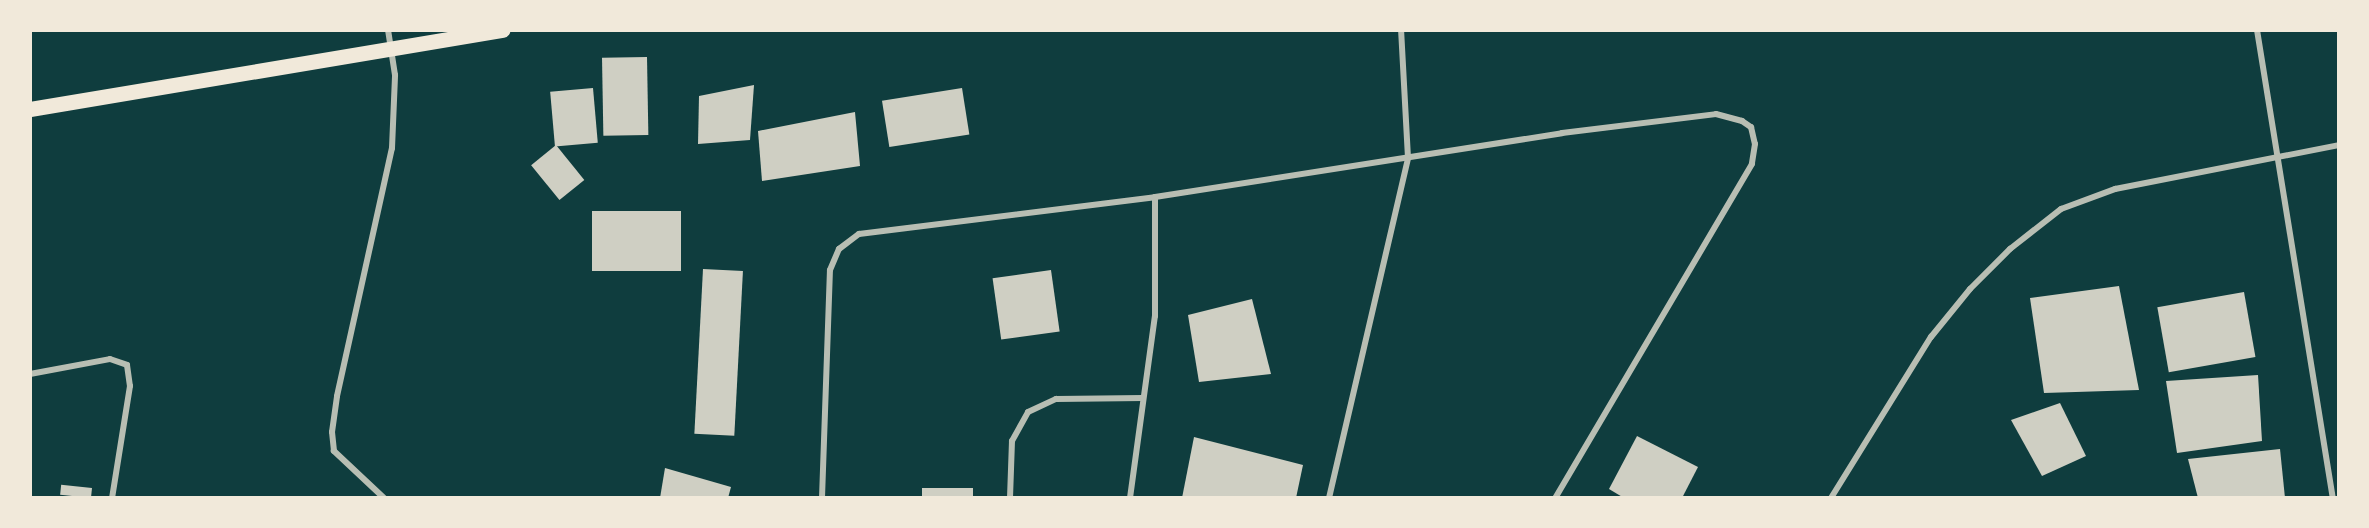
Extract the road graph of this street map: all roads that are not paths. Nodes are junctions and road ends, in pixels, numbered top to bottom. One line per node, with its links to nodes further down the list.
1 (388, 30): 5 (street)
2 (502, 30): 5 (main road)
3 (1401, 30): 9 (street)
4 (2257, 30): 8 (street)
5 (390, 50): 6 (main road); 14 (street)
6 (30, 109)
7 (2339, 145): 8 (street)
8 (2275, 157): 20 (street); 21 (street)
9 (1408, 158): 10 (street); 18 (street); 19 (street)
10 (1155, 197): 12 (street); 15 (street)
11 (30, 374): 13 (street)
12 (1143, 398): 16 (street); 17 (street)
13 (112, 498)
14 (384, 498)
15 (822, 498)
16 (1010, 498)
17 (1130, 498)
18 (1329, 498)
19 (1555, 498)
20 (1831, 498)
21 (2333, 498)

